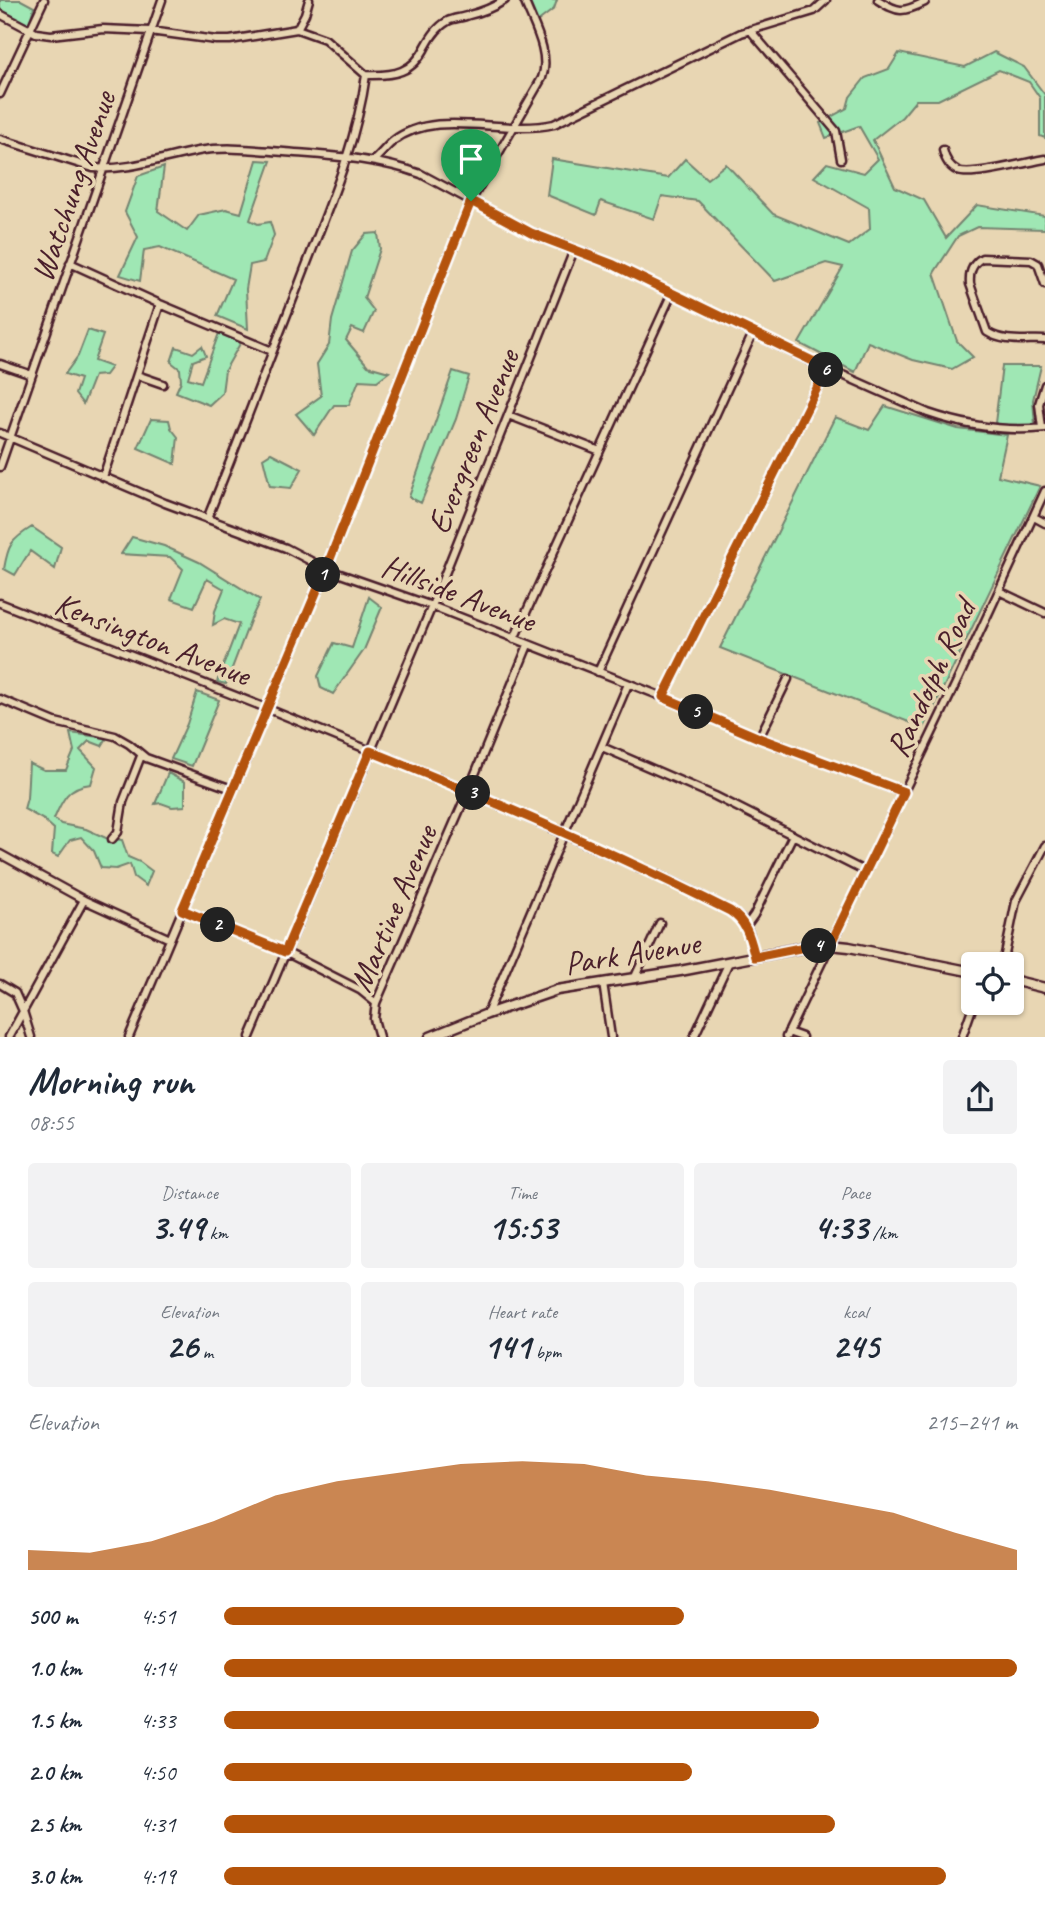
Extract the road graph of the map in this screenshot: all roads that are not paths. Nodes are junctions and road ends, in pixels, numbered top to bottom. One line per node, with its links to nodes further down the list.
1 (44, 0): 11 (street)
2 (162, 0): 13 (street, Watchung Avenue)
3 (309, 0): 10 (street)
4 (505, 0): 14 (street)
5 (524, 0): 16 (street)
6 (826, 0): 12 (street)
7 (878, 0): 8 (street)
8 (925, 2)
9 (0, 14): 11 (street)
10 (297, 29): 13 (street); 14 (street)
11 (30, 30): 13 (street); 15 (street)
12 (750, 30): 16 (street); 20 (street)
13 (152, 31): 23 (street, Watchung Avenue)
14 (366, 75): 19 (street)
15 (0, 94)
16 (512, 128): 22 (street); 24 (street)
17 (0, 139): 23 (street)
18 (943, 149): 21 (street)
19 (348, 157): 22 (street); 23 (street); 32 (street)
20 (841, 159)
21 (1045, 159)
22 (373, 161): 24 (street)
23 (104, 169): 26 (street, Watchung Avenue)
24 (471, 201): 25 (street); 50 (street)
25 (574, 250): 28 (street); 39 (street, Evergreen Avenue)
26 (71, 264): 29 (street); 35 (street, Watchung Avenue)
27 (1045, 285): 31 (street)
28 (672, 293): 30 (street); 43 (street)
29 (160, 304): 32 (street); 36 (street)
30 (753, 333): 34 (street); 57 (street)
31 (1045, 340)
32 (272, 351): 48 (street)
33 (0, 364): 35 (street)
34 (827, 368): 40 (street); 60 (street)
35 (32, 375): 42 (street, Watchung Avenue)
36 (137, 375): 37 (street); 45 (street)
37 (163, 384)
38 (1045, 385): 40 (street)
39 (508, 415): 43 (street); 53 (street, Evergreen Avenue)
40 (1043, 428)
41 (0, 433): 42 (street, Hillside Avenue)
42 (10, 439): 44 (street, Watchung Avenue); 45 (street, Hillside Avenue)
43 (600, 451): 55 (street)
44 (0, 467)
45 (103, 477): 48 (street, Hillside Avenue)
46 (1045, 491): 47 (street, Randolph Road)
47 (1034, 517): 49 (street); 51 (street, Randolph Road)
48 (207, 519): 50 (street, Hillside Avenue)
49 (1045, 523)
50 (326, 569): 53 (street, Hillside Avenue); 62 (street)
51 (999, 590): 54 (street); 69 (street, Randolph Road)
52 (0, 603): 62 (street, Kensington Avenue)
53 (432, 606): 55 (street, Hillside Avenue); 65 (street, Evergreen Avenue)
54 (1045, 613)
55 (514, 639): 56 (street, Hillside Avenue)
56 (528, 645): 57 (street, Hillside Avenue); 68 (street, Martine Avenue)
57 (598, 672): 59 (street, Hillside Avenue)
58 (788, 679): 63 (street)
59 (628, 684): 60 (street, Hillside Avenue); 64 (street)
60 (663, 697): 63 (street, Hillside Avenue)
61 (0, 699): 66 (street)
62 (266, 708): 65 (street, Kensington Avenue); 67 (street)
63 (759, 738): 69 (street, Hillside Avenue)
64 (602, 747): 70 (street); 71 (street)
65 (370, 751): 68 (street, Kensington Avenue); 82 (street, Evergreen Avenue)
66 (141, 755): 67 (street); 72 (street)
67 (232, 789): 77 (street)
68 (468, 791): 70 (street, Kensington Avenue); 92 (street, Martine Avenue)
69 (904, 792): 75 (street, Randolph Road)
70 (565, 834): 79 (street, Kensington Avenue); 94 (street)
71 (793, 835): 75 (street); 79 (street)
72 (112, 839)
73 (1045, 846): 83 (street)
74 (0, 854): 76 (street)
75 (864, 871): 81 (street, Randolph Road)
76 (84, 900): 80 (street); 93 (street)
77 (182, 910): 80 (street); 82 (street)
78 (660, 923): 87 (street)
79 (746, 926): 84 (street)
80 (170, 939): 99 (street)
81 (830, 945): 84 (main road, Park Avenue); 86 (main road, Park Avenue); 96 (street, Randolph Road)
82 (285, 952): 92 (street); 100 (street, Evergreen Avenue)
83 (1005, 952)
84 (755, 957): 85 (main road, Park Avenue)
85 (729, 962): 87 (main road, Park Avenue); 104 (street)
86 (961, 970)
87 (634, 979): 88 (main road, Park Avenue)
88 (603, 983): 94 (main road, Park Avenue); 103 (street)
89 (1024, 983): 91 (main road)
90 (0, 984): 93 (street)
91 (1045, 988)
92 (376, 1003): 101 (street, Martine Avenue)
93 (23, 1011): 97 (street); 98 (street)
94 (487, 1014): 102 (main road, Park Avenue)
95 (970, 1015): 106 (street)
96 (787, 1035): 105 (street)
97 (9, 1037)
98 (31, 1037)
99 (129, 1037)
100 (250, 1037)
101 (379, 1037)
102 (430, 1037)
103 (611, 1037)
104 (694, 1037)
105 (803, 1037)
106 (962, 1037)

